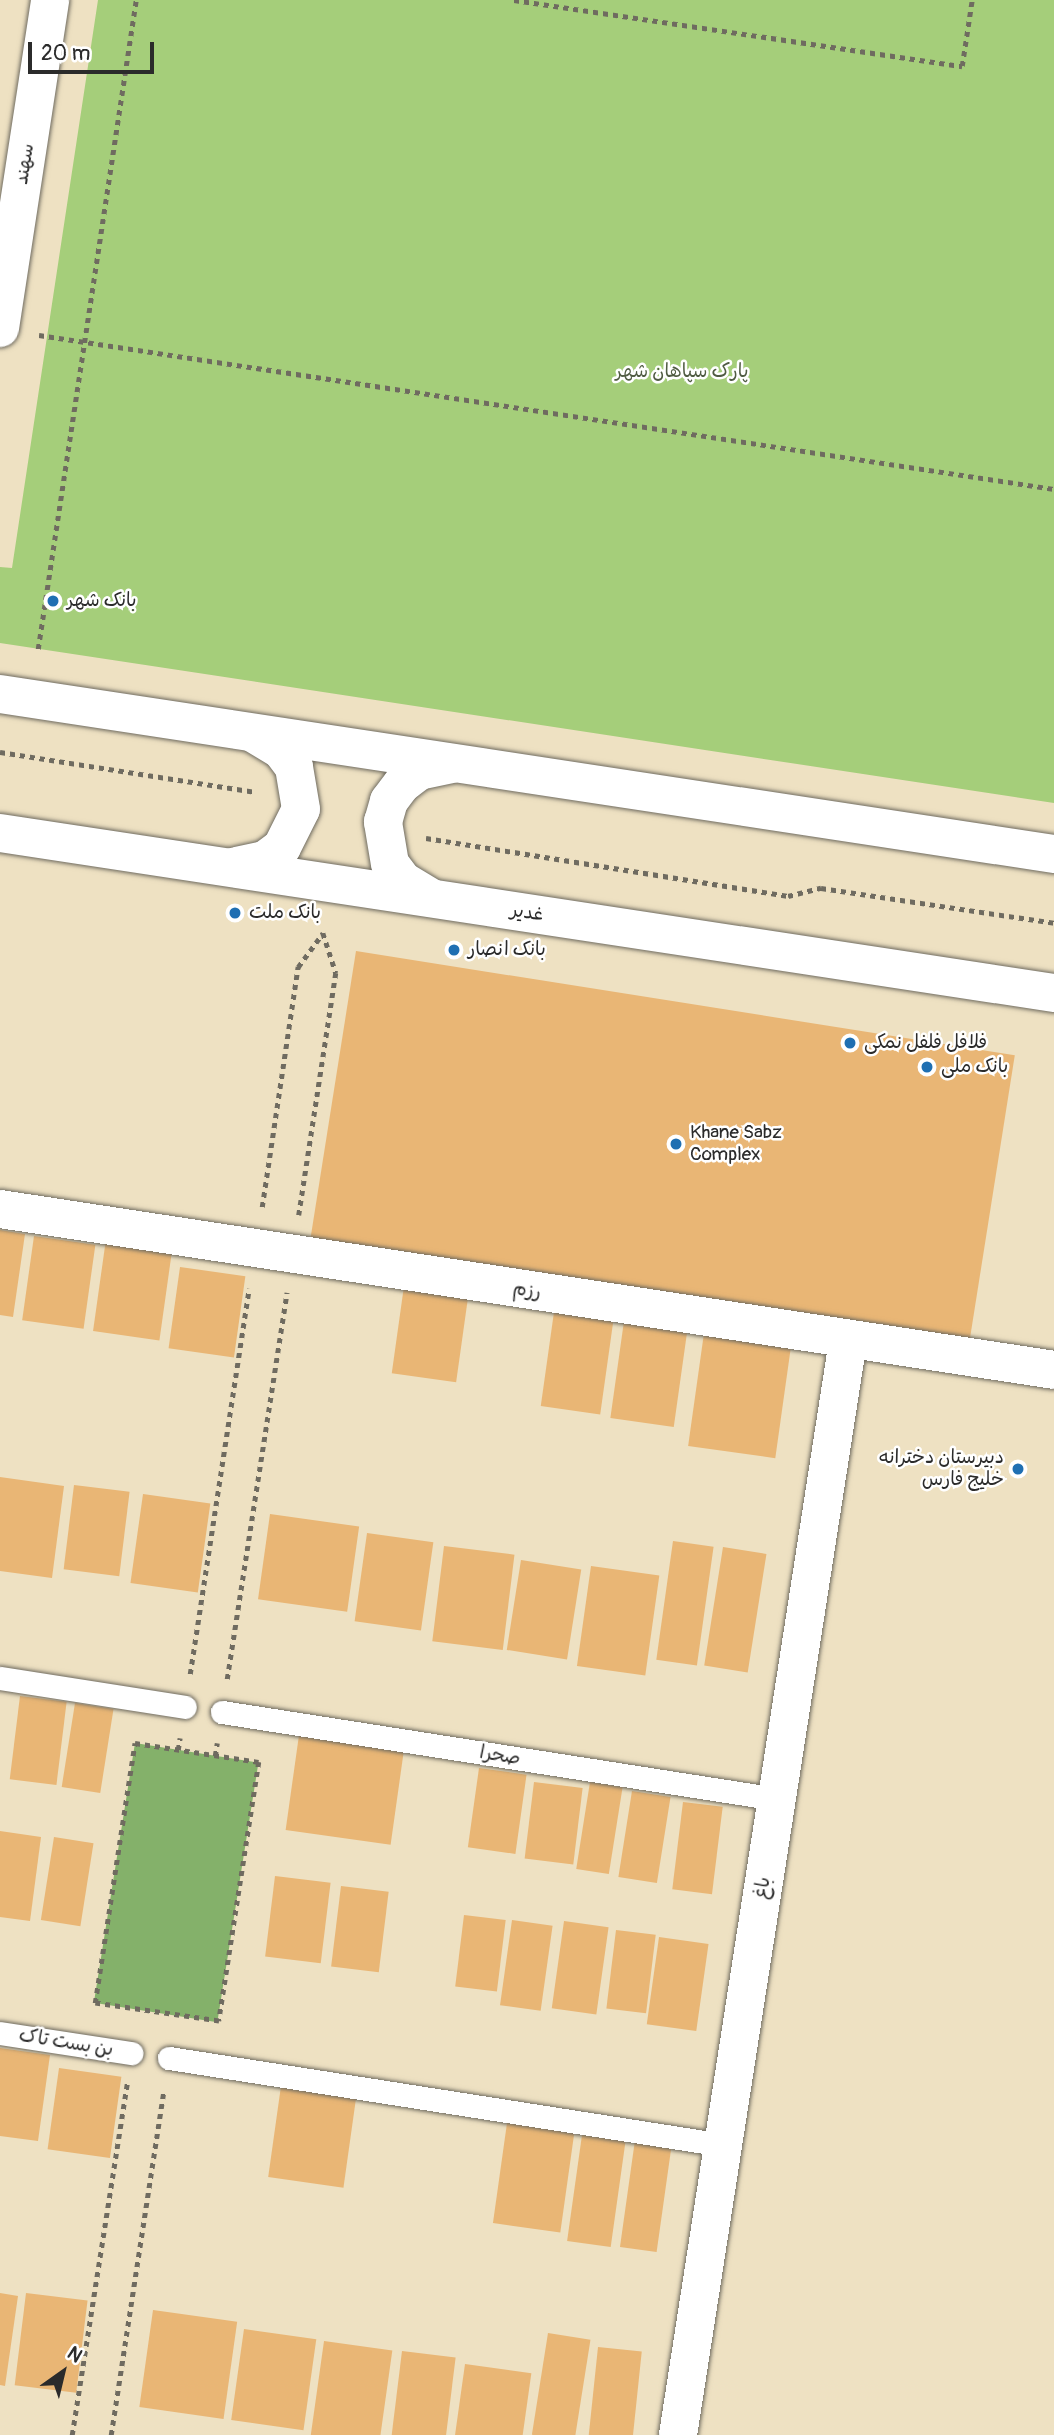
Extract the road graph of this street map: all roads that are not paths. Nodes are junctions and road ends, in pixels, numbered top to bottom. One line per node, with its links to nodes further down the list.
1 (50, 0): 2 (main road, سهند)
2 (18, 332)
3 (0, 694): 4 (main road)
4 (243, 731): 5 (main road); 8 (main road)
5 (461, 764): 7 (main road); 9 (main road)
6 (0, 833): 8 (main road, غدیر)
7 (1054, 854)
8 (223, 867): 9 (main road, غدیر)
9 (441, 900): 10 (main road, غدیر)
10 (1054, 993)
11 (0, 1209): 12 (main road, رزم)
12 (848, 1341): 13 (main road, رزم); 17 (main road, باغ)
13 (1054, 1370)
14 (0, 1678): 15 (lane)
15 (185, 1707)
16 (222, 1712): 17 (lane, صحرا)
17 (777, 1799): 21 (main road, باغ)
18 (0, 2033): 19 (lane, بن بست تاک)
19 (131, 2053)
20 (169, 2058): 21 (lane)
21 (723, 2145): 22 (main road, باغ)
22 (678, 2435)

